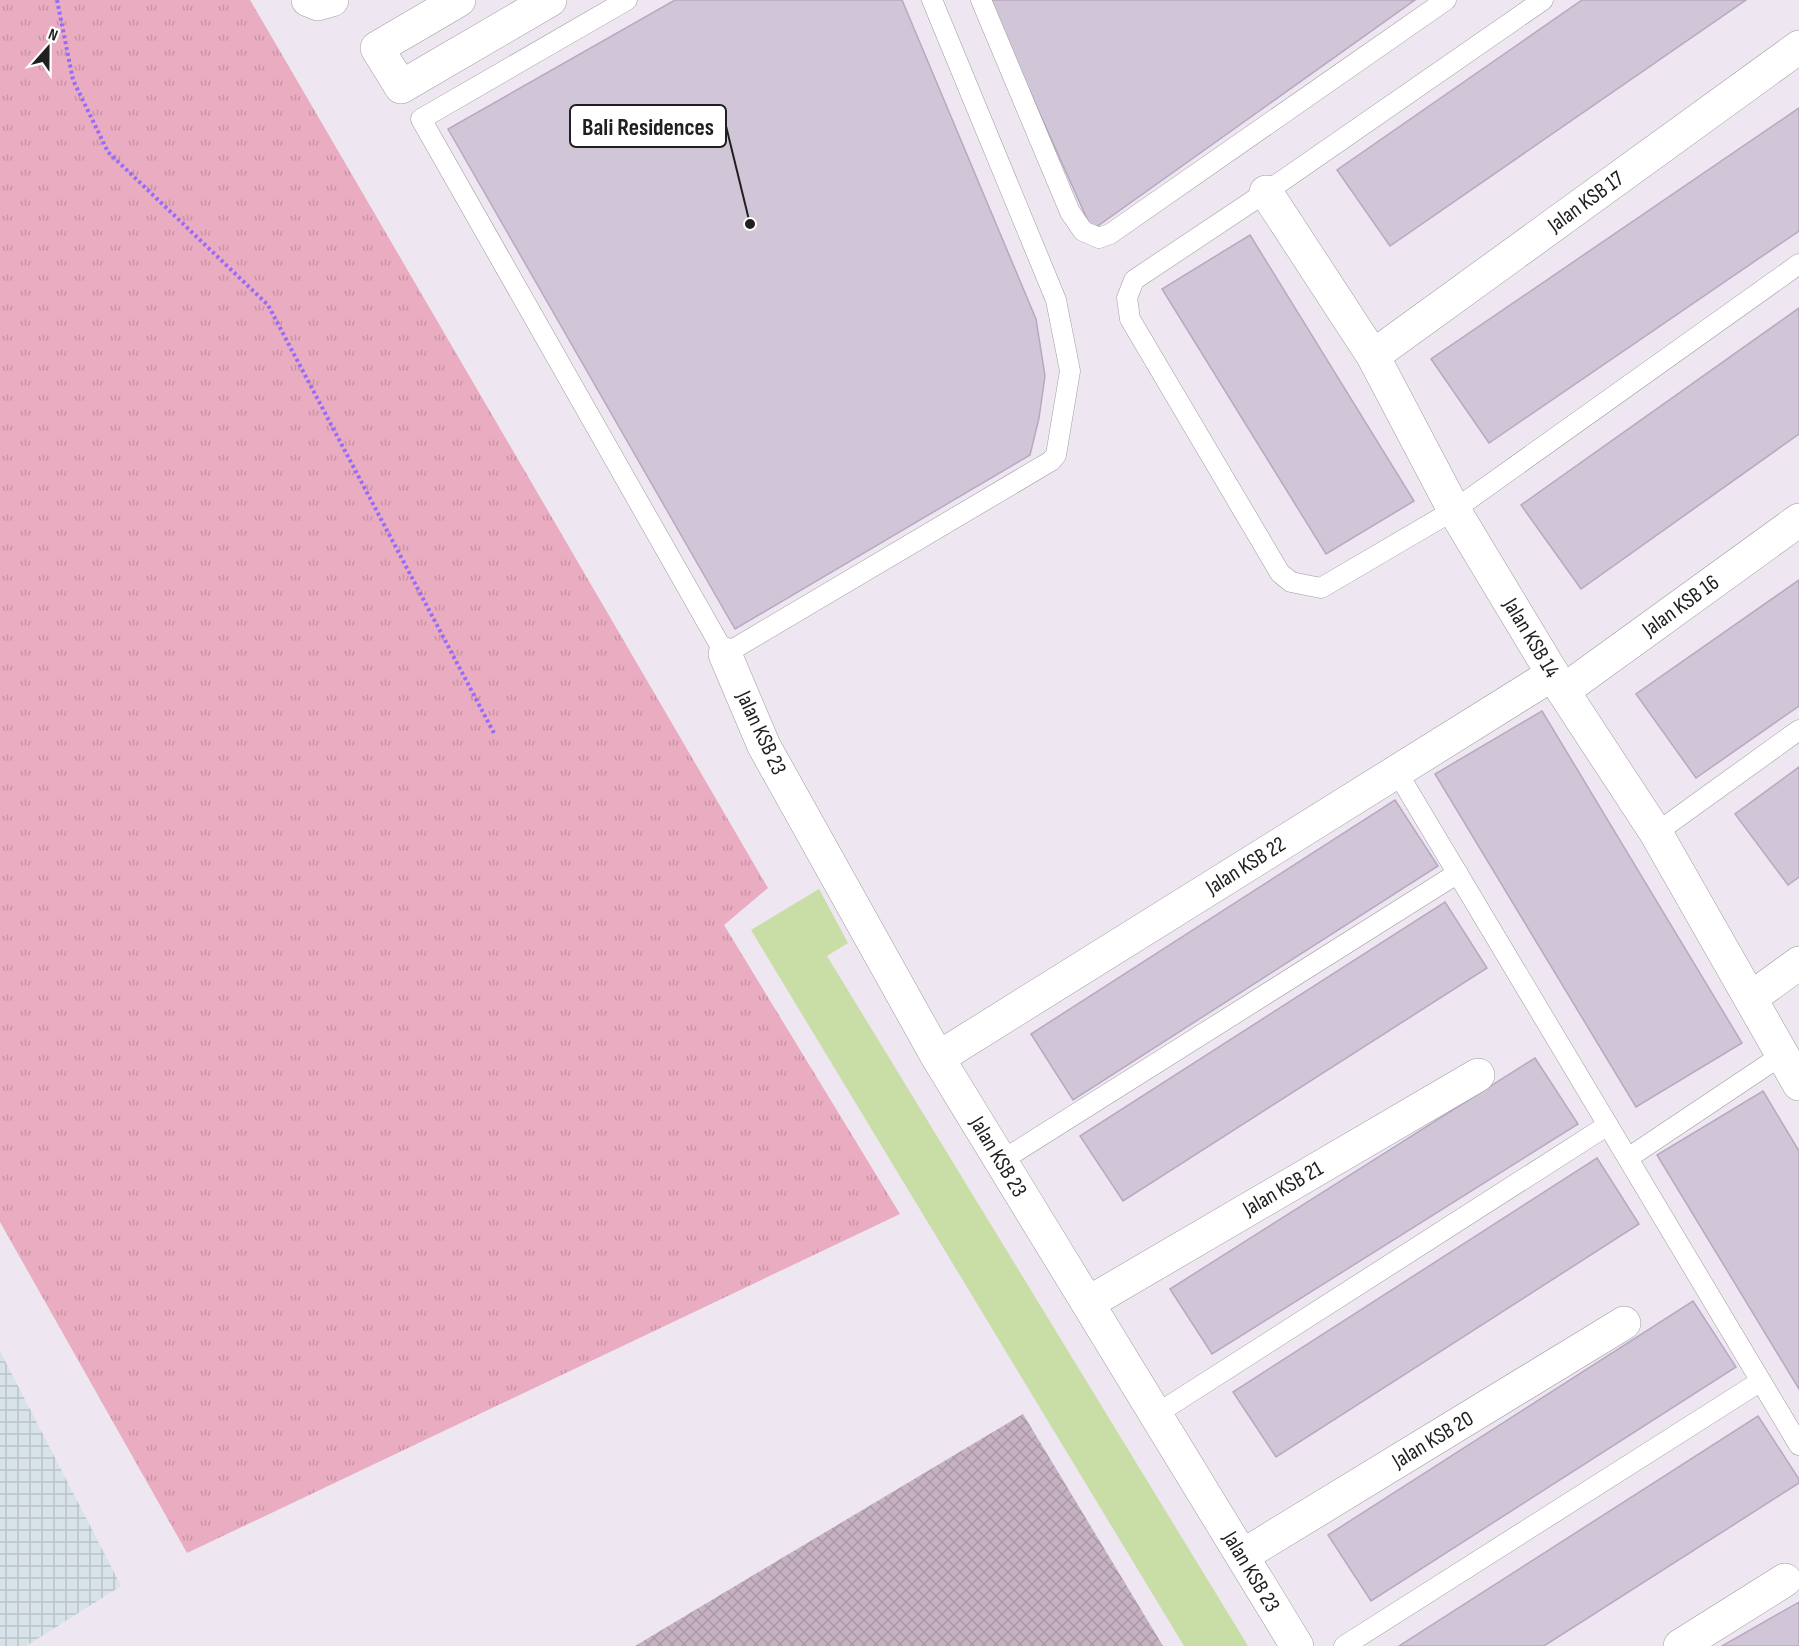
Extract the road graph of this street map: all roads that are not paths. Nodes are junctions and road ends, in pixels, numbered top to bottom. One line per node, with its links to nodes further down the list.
1 (308, 0): 2 (street)
2 (332, 0)
3 (459, 0): 11 (street)
4 (550, 0): 11 (street)
5 (627, 0): 12 (lane)
6 (932, 0): 18 (lane)
7 (981, 0): 8 (lane)
8 (1446, 0)
9 (1543, 0): 13 (lane)
10 (1799, 47): 15 (street, Jalan KSB 17)
11 (400, 87): 12 (lane)
12 (421, 119): 18 (lane)
13 (1266, 192): 15 (street, Jalan KSB 14); 16 (lane)
14 (1799, 264): 16 (lane)
15 (1373, 356): 16 (street, Jalan KSB 14)
16 (1454, 510): 19 (street, Jalan KSB 14)
17 (1799, 520): 19 (street, Jalan KSB 16)
18 (725, 654): 27 (street, Jalan KSB 23)
19 (1558, 683): 21 (street, Jalan KSB 22); 22 (street, Jalan KSB 14)
20 (1799, 730): 22 (lane)
21 (1397, 772): 23 (lane); 27 (street, Jalan KSB 22)
22 (1656, 833): 25 (street, Jalan KSB 14)
23 (1458, 873): 30 (lane); 32 (lane)
24 (1799, 963): 25 (street)
25 (1750, 998): 26 (street, Jalan KSB 14)
26 (1782, 1055): 29 (street, Jalan KSB 14); 31 (lane)
27 (938, 1058): 32 (street, Jalan KSB 23)
28 (1478, 1075): 33 (street, Jalan KSB 21)
29 (1799, 1084)
30 (1608, 1125): 31 (lane); 36 (lane)
31 (1628, 1158): 35 (lane)
32 (1001, 1161): 33 (street, Jalan KSB 23)
33 (1088, 1303): 36 (street, Jalan KSB 23)
34 (1624, 1323): 38 (street, Jalan KSB 20)
35 (1761, 1381): 37 (lane); 41 (lane)
36 (1155, 1414): 38 (street, Jalan KSB 23)
37 (1799, 1445)
38 (1242, 1556): 40 (street, Jalan KSB 23)
39 (1785, 1580): 42 (street)
40 (1297, 1646)
41 (1344, 1646)
42 (1680, 1646)

